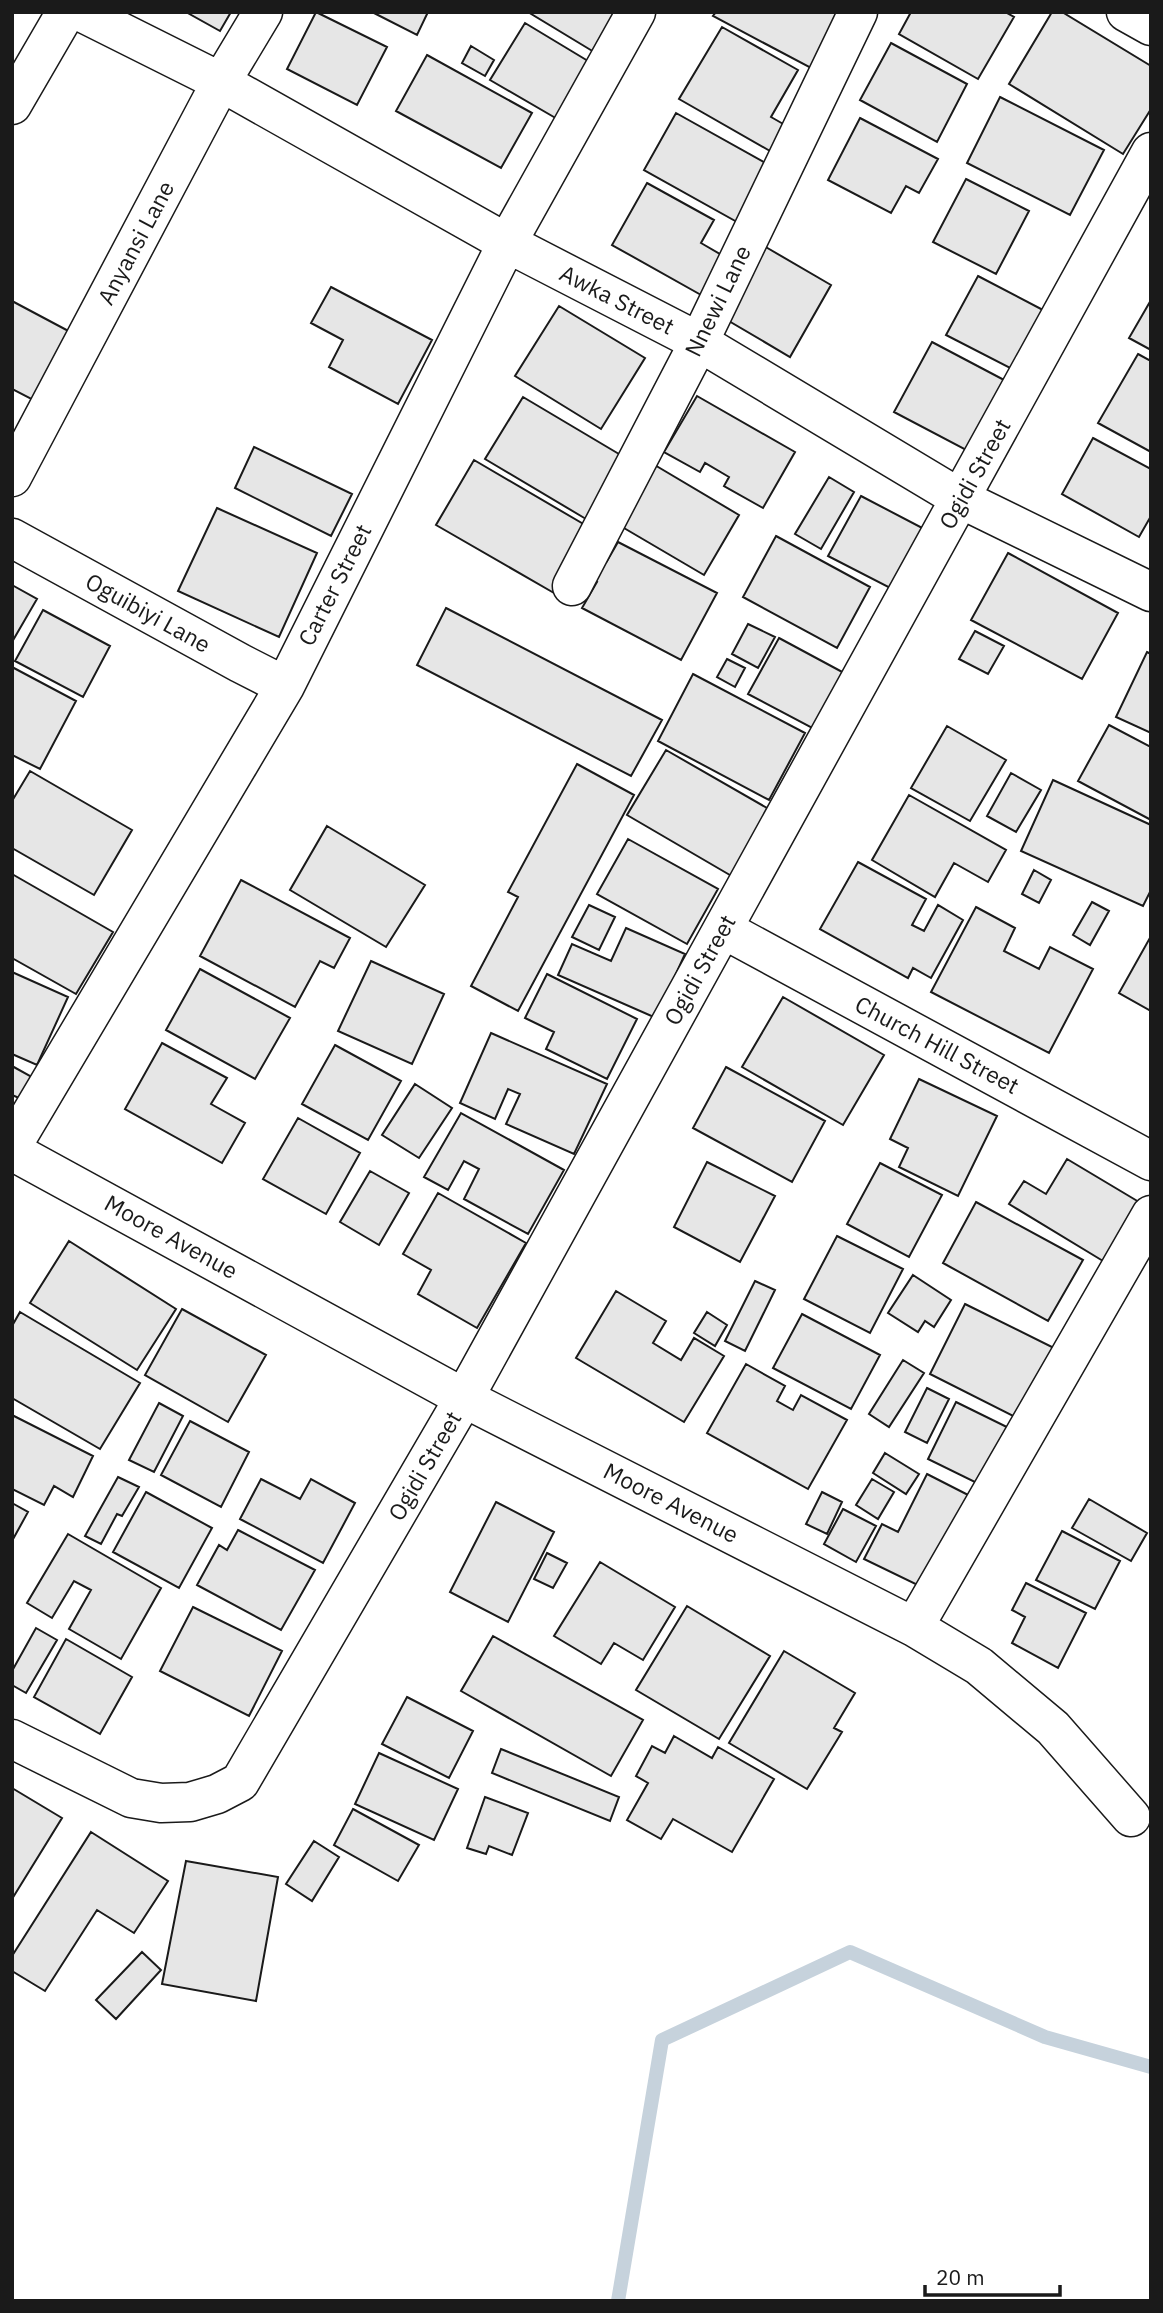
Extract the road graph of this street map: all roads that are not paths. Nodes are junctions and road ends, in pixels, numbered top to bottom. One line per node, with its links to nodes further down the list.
1 (66, 12): 9 (street)
2 (81, 12): 8 (street, Awka Street)
3 (263, 12): 8 (street, Anyansi Lane)
4 (636, 12): 11 (street, Carter Street)
5 (858, 12): 12 (street, Nnewi Lane)
6 (1126, 12): 7 (street)
7 (1151, 26)
8 (221, 82): 11 (street, Awka Street); 13 (street, Anyansi Lane)
9 (12, 105)
10 (1151, 152): 14 (street, Ogidi Street)
11 (507, 243): 12 (street, Awka Street); 18 (street, Carter Street)
12 (699, 342): 14 (street, Awka Street); 16 (street, Nnewi Lane)
13 (12, 477)
14 (961, 499): 17 (street, Awka Street); 19 (street, Ogidi Street)
15 (12, 538): 18 (street, Oguibiyi Lane)
16 (572, 586)
17 (1151, 592)
18 (285, 686): 20 (street, Carter Street)
19 (723, 929): 21 (street, Church Hill Street); 23 (street, Ogidi Street)
20 (12, 1148): 23 (street, Moore Avenue)
21 (1151, 1161)
22 (1151, 1215): 24 (street)
23 (464, 1398): 24 (street, Moore Avenue); 25 (street, Ogidi Street)
24 (914, 1627): 26 (street, Moore Avenue)
25 (12, 1739)
26 (1131, 1817)

